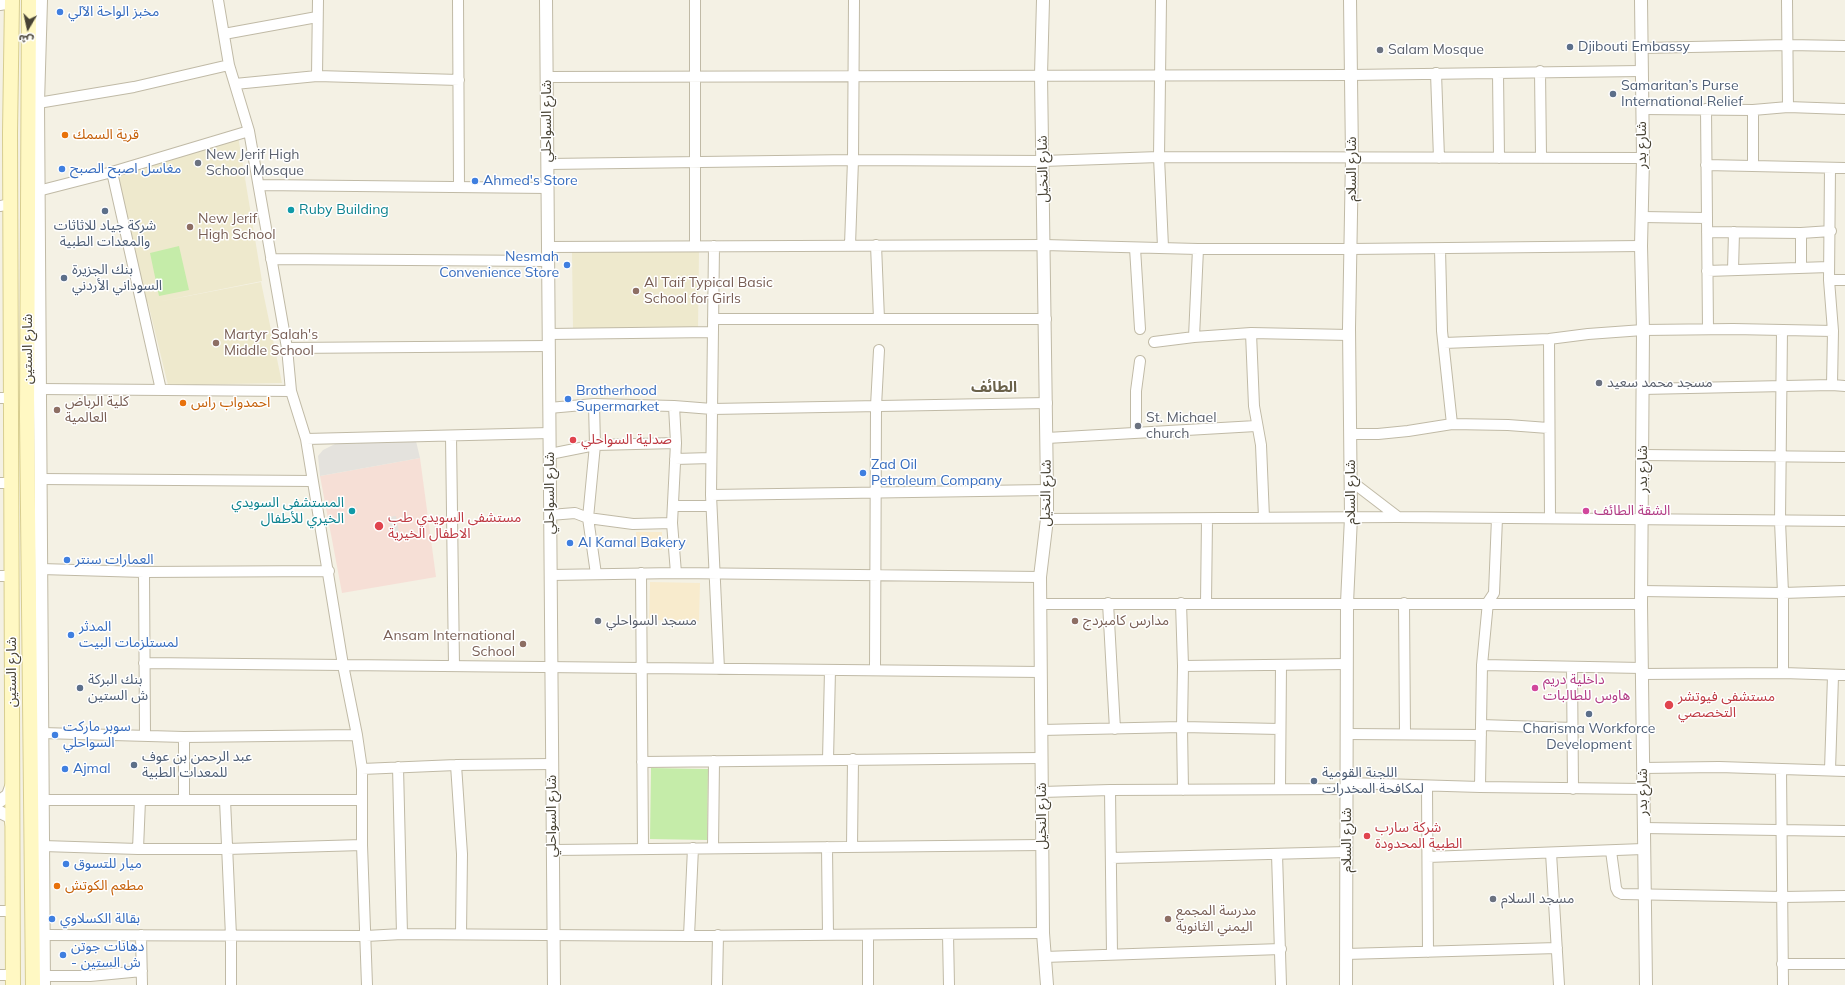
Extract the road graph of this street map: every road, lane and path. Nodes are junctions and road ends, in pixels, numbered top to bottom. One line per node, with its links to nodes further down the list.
1 (39, 0): 34 (street); 264 (main road, شارع الستين)
2 (218, 0): 15 (street)
3 (318, 0): 14 (street)
4 (458, 0): 32 (street)
5 (546, 0): 29 (street, شارع السواحلي)
6 (695, 0): 28 (street)
7 (854, 0): 30 (street)
8 (1043, 0): 24 (street, شارع النخيل)
9 (1161, 0): 25 (street)
10 (1350, 0): 26 (street, شارع السلام)
11 (1641, 0): 18 (street, شارع بدر)
12 (1787, 0): 16 (street)
13 (8, 3): 31 (main road, شارع الستين)
14 (318, 17): 15 (street); 27 (street)
15 (224, 34): 19 (street)
16 (1788, 45): 17 (street); 18 (street); 35 (street)
17 (1845, 46)
18 (1642, 48): 20 (street, شارع بدر)
19 (229, 65): 33 (street); 34 (street)
20 (1641, 71): 21 (street); 36 (street, شارع بدر)
21 (1540, 72): 23 (street); 42 (street)
22 (1436, 73): 23 (street); 26 (street); 45 (street)
23 (1498, 73): 46 (street)
24 (1041, 75): 25 (street); 30 (street); 49 (street, شارع النخيل)
25 (1159, 75): 26 (street); 43 (street)
26 (1350, 75): 44 (street, شارع السلام)
27 (317, 76): 32 (street); 33 (street)
28 (695, 76): 29 (street); 30 (street); 50 (street)
29 (547, 77): 51 (street, شارع السواحلي)
30 (853, 77): 48 (street)
31 (6, 80): 41 (main road, شارع الستين)
32 (459, 80): 58 (street)
33 (235, 84): 40 (street)
34 (38, 103): 60 (street)
35 (1788, 107): 37 (street); 39 (street)
36 (1642, 109): 38 (street); 47 (street, شارع بدر)
37 (1845, 109)
38 (1706, 110): 39 (street); 52 (street)
39 (1753, 110): 53 (street)
40 (249, 131): 56 (street); 57 (street)
41 (5, 132): 61 (main road, شارع الستين)
42 (1541, 156): 46 (street); 47 (street)
43 (1159, 157): 44 (street); 49 (street); 75 (street)
44 (1352, 158): 45 (street); 78 (street, شارع السلام)
45 (1439, 158): 46 (street)
46 (1499, 158)
47 (1643, 158): 62 (street, شارع بدر)
48 (853, 160): 49 (street); 50 (street); 69 (street)
49 (1043, 161): 71 (street, شارع النخيل)
50 (695, 162): 51 (street); 68 (street)
51 (548, 164): 59 (street, شارع السواحلي)
52 (1706, 165): 53 (street); 63 (street)
53 (1753, 166): 54 (street)
54 (1830, 168): 55 (street); 64 (street)
55 (1845, 168)
56 (112, 172): 60 (street); 112 (street)
57 (259, 185): 58 (street); 80 (street)
58 (459, 186): 59 (street)
59 (548, 188): 74 (street, شارع السواحلي)
60 (38, 191): 110 (street)
61 (5, 205): 114 (main road, شارع الستين)
62 (1642, 217): 63 (street); 73 (street, شارع بدر)
63 (1707, 218): 65 (street)
64 (1830, 231): 67 (street); 82 (street)
65 (1707, 232): 66 (street); 85 (street)
66 (1734, 232): 67 (street); 84 (street)
67 (1801, 233): 83 (street)
68 (695, 245): 72 (street); 74 (street)
69 (850, 245): 70 (street); 72 (street)
70 (876, 245): 71 (street); 89 (street)
71 (1044, 245): 76 (street); 90 (street, شارع النخيل)
72 (714, 246): 88 (street)
73 (1641, 246): 79 (street); 93 (street, شارع بدر)
74 (548, 247): 81 (street, شارع السواحلي)
75 (1163, 247): 76 (street); 77 (street)
76 (1135, 248): 91 (street)
77 (1198, 249): 78 (street); 99 (street)
78 (1351, 249): 79 (street); 98 (street, شارع السلام)
79 (1440, 249): 103 (street)
80 (271, 259): 81 (street); 104 (street)
81 (548, 261): 101 (street, شارع السواحلي)
82 (1829, 267): 83 (street); 86 (street)
83 (1801, 268): 84 (street)
84 (1733, 270): 85 (street)
85 (1707, 271): 92 (street)
86 (1829, 280): 87 (street); 95 (street)
87 (1845, 280)
88 (713, 319): 89 (street); 96 (street)
89 (879, 319): 90 (street)
90 (1046, 319): 115 (street, شارع النخيل)
91 (1140, 329)
92 (1708, 329): 93 (street); 94 (street)
93 (1643, 330): 100 (street); 111 (street, شارع بدر)
94 (1782, 330): 95 (street); 107 (street)
95 (1833, 331): 108 (street)
96 (713, 332): 101 (street); 120 (street)
97 (1250, 333): 98 (street); 99 (street); 122 (street)
98 (1349, 335): 126 (street, شارع السلام)
99 (1194, 337): 102 (street)
100 (1549, 339): 103 (street); 123 (street)
101 (549, 340): 104 (street); 119 (street, شارع السواحلي)
102 (1154, 342)
103 (1444, 343): 121 (street)
104 (287, 348): 113 (street)
105 (879, 350): 118 (street)
106 (1140, 361): 124 (street)
107 (1782, 385): 108 (street); 111 (street); 134 (street)
108 (1832, 385): 109 (street)
109 (1845, 386)
110 (40, 389): 112 (street); 138 (street)
111 (1642, 389): 133 (street, شارع بدر)
112 (161, 390): 113 (street)
113 (291, 391): 129 (street)
114 (6, 398): 141 (main road, شارع الستين)
115 (1047, 403): 118 (street); 128 (street, شارع النخيل)
116 (594, 404): 117 (street); 119 (street); 131 (street)
117 (674, 406): 120 (street); 130 (street)
118 (876, 406): 120 (street); 143 (street)
119 (549, 408): 125 (street, شارع السواحلي)
120 (712, 409): 136 (street)
121 (1452, 424): 123 (street); 126 (street)
122 (1256, 426): 124 (street); 151 (street)
123 (1548, 428): 153 (street)
124 (1136, 433): 128 (street)
125 (550, 434): 127 (street); 132 (street, شارع السواحلي)
126 (1350, 434): 140 (street, شارع السلام)
127 (452, 436): 129 (street); 187 (street)
128 (1047, 438): 142 (street, شارع النخيل)
129 (306, 439): 139 (street)
130 (676, 442): 131 (street); 137 (street)
131 (595, 445): 132 (street); 150 (street)
132 (550, 454): 147 (street, شارع السواحلي)
133 (1643, 455): 134 (street); 156 (street, شارع بدر)
134 (1781, 456): 135 (street); 157 (street)
135 (1845, 457)
136 (711, 458): 137 (street); 144 (street)
137 (675, 459): 145 (street)
138 (41, 479): 139 (street); 160 (street)
139 (312, 481): 161 (street)
140 (1351, 481): 148 (street, شارع السلام); 149 (street)
141 (6, 483): 168 (main road, شارع الستين)
142 (1047, 490): 143 (street); 154 (street, شارع النخيل)
143 (876, 493): 144 (street); 169 (street)
144 (711, 495): 146 (street)
145 (673, 506): 146 (street); 159 (street)
146 (711, 506): 166 (street)
147 (550, 515): 150 (street); 167 (street, شارع السواحلي)
148 (1351, 517): 149 (street); 151 (street); 178 (street, شارع السلام)
149 (1398, 517): 152 (street)
150 (588, 518): 159 (street); 165 (street)
151 (1264, 518): 155 (street)
152 (1497, 518): 153 (street); 174 (street)
153 (1550, 518): 156 (street)
154 (1047, 519): 155 (street); 170 (street, شارع النخيل)
155 (1207, 519): 177 (street)
156 (1642, 520): 157 (street); 171 (street, شارع بدر)
157 (1780, 521): 158 (street); 173 (street)
158 (1845, 521)
159 (672, 523): 164 (street)
160 (41, 569): 162 (street); 206 (street)
161 (328, 570): 162 (street); 184 (street)
162 (144, 572): 182 (street)
163 (641, 573): 164 (street); 165 (street); 191 (street)
164 (676, 573): 166 (street)
165 (596, 574): 167 (street)
166 (715, 574): 169 (street); 192 (street)
167 (551, 575): 189 (street, شارع السواحلي)
168 (6, 576): 225 (main road, شارع الستين)
169 (875, 576): 170 (street); 194 (street)
170 (1040, 577): 180 (street, شارع النخيل)
171 (1641, 591): 173 (street); 181 (street, شارع بدر)
172 (1845, 591): 173 (street)
173 (1783, 593): 197 (street)
174 (1488, 602): 179 (street); 181 (street); 186 (street)
175 (1108, 603): 176 (street); 180 (street); 202 (street)
176 (1181, 603): 177 (street); 188 (street)
177 (1206, 603): 178 (street)
178 (1347, 603): 179 (street); 183 (street, شارع السلام)
179 (1404, 603): 208 (street)
180 (1040, 604): 196 (street, شارع النخيل)
181 (1641, 604): 195 (street, شارع بدر)
182 (144, 663): 184 (street); 209 (street)
183 (1347, 664): 185 (street); 207 (street, شارع السلام)
184 (343, 665): 187 (street); 210 (street)
185 (1281, 665): 188 (street); 203 (street)
186 (1482, 665): 190 (street); 205 (street)
187 (454, 666): 189 (street)
188 (1183, 666): 200 (street)
189 (551, 667): 191 (street); 217 (street, شارع السواحلي)
190 (1572, 667): 195 (street); 201 (street)
191 (642, 668): 192 (street); 215 (street)
192 (718, 669): 193 (street)
193 (830, 670): 194 (street); 214 (street)
194 (875, 670): 196 (street)
195 (1642, 671): 197 (street); 220 (street, شارع بدر)
196 (1041, 672): 204 (street, شارع النخيل)
197 (1783, 673): 198 (street)
198 (1833, 676): 199 (street); 223 (street)
199 (1845, 676)
200 (1182, 727): 202 (street); 203 (street); 233 (street)
201 (1573, 728): 205 (street); 230 (street)
202 (1115, 729): 204 (street)
203 (1280, 729): 229 (street)
204 (1041, 730): 212 (street, شارع النخيل)
205 (1481, 730): 208 (street); 228 (street)
206 (42, 733): 209 (street); 235 (street)
207 (1348, 734): 208 (street); 226 (street, شارع السلام)
208 (1405, 734)
209 (145, 735): 211 (street)
210 (357, 735): 211 (street); 221 (street)
211 (184, 737): 237 (street)
212 (1041, 758): 213 (street); 234 (street, شارع النخيل)
213 (853, 759): 214 (street); 250 (street)
214 (828, 760): 216 (street)
215 (642, 762): 216 (street); 255 (street)
216 (714, 762): 252 (street)
217 (552, 764): 218 (street); 257 (street, شارع السواحلي)
218 (456, 765): 219 (street); 271 (street)
219 (398, 767): 221 (street); 270 (street)
220 (1643, 768): 222 (street); 231 (street, شارع بدر)
221 (362, 769): 239 (street)
222 (1781, 769): 223 (street); 244 (street)
223 (1830, 770): 224 (street)
224 (1845, 771)
225 (12, 784): 240 (street); 242 (main road, شارع الستين)
226 (1348, 786): 227 (street); 229 (street); 259 (street, شارع السلام)
227 (1427, 786): 228 (street); 262 (street)
228 (1480, 787): 230 (street)
229 (1280, 789): 233 (street)
230 (1573, 789): 231 (street)
231 (1643, 789): 243 (street, شارع بدر)
232 (1110, 790): 233 (street); 234 (street); 263 (street)
233 (1183, 790)
234 (1042, 792): 247 (street, شارع النخيل)
235 (43, 800): 236 (street); 248 (street)
236 (140, 800): 237 (street); 253 (street)
237 (184, 800): 238 (street)
238 (225, 800): 239 (street); 254 (street)
239 (362, 800): 246 (street)
240 (0, 801)
241 (0, 812): 242 (street)
242 (12, 826): 268 (main road, شارع الستين)
243 (1643, 828): 244 (street); 256 (street, شارع بدر)
244 (1781, 830): 245 (street); 267 (street)
245 (1845, 831)
246 (362, 845): 254 (street); 279 (street)
247 (1042, 845): 250 (street); 269 (street, شارع النخيل)
248 (43, 846): 253 (street); 264 (street)
249 (827, 847): 250 (street); 252 (street); 276 (street)
250 (852, 847)
251 (693, 848): 252 (street); 255 (street); 280 (street)
252 (713, 848)
253 (138, 849): 254 (street)
254 (227, 849): 278 (street)
255 (643, 849): 257 (street)
256 (1644, 849): 258 (street); 265 (street, شارع بدر)
257 (553, 850): 272 (street, شارع السواحلي)
258 (1611, 851): 260 (street); 265 (street)
259 (1347, 852): 261 (street); 286 (street, شارع السلام)
260 (1551, 853): 262 (street); 282 (street)
261 (1277, 854): 263 (street); 283 (street)
262 (1428, 857): 284 (street)
263 (1110, 858): 285 (street)
264 (38, 890): 274 (street); 293 (main road, شارع الستين)
265 (1644, 896): 267 (street); 305 (street, شارع بدر)
266 (1845, 896): 267 (street)
267 (1782, 897): 288 (street)
268 (6, 911): 291 (main road, شارع الستين)
269 (1043, 933): 273 (street); 287 (street, شارع النخيل)
270 (402, 934): 271 (street); 279 (street)
271 (461, 934): 272 (street)
272 (553, 934): 280 (street); 297 (street, شارع السواحلي)
273 (948, 934): 277 (street); 300 (street)
274 (43, 935): 275 (street); 292 (street)
275 (141, 935): 278 (street); 290 (street)
276 (828, 935): 277 (street); 281 (street)
277 (868, 935): 299 (street)
278 (231, 936): 279 (street); 295 (street)
279 (366, 936): 296 (street)
280 (689, 936): 281 (street)
281 (718, 936): 298 (street)
282 (1557, 948): 284 (street); 304 (street)
283 (1281, 949): 285 (street); 302 (street)
284 (1428, 952): 286 (street)
285 (1112, 954): 287 (street)
286 (1346, 954): 303 (street, شارع السلام)
287 (1044, 957): 301 (street, شارع النخيل)
288 (1782, 964): 289 (street); 306 (street)
289 (1845, 964)
290 (142, 971): 292 (street); 294 (street)
291 (9, 978)
292 (44, 980)
293 (33, 985)
294 (142, 985)
295 (231, 985)
296 (367, 985)
297 (554, 985)
298 (717, 985)
299 (868, 985)
300 (949, 985)
301 (1047, 985)
302 (1281, 985)
303 (1346, 985)
304 (1559, 985)
305 (1646, 985)
306 (1783, 985)

